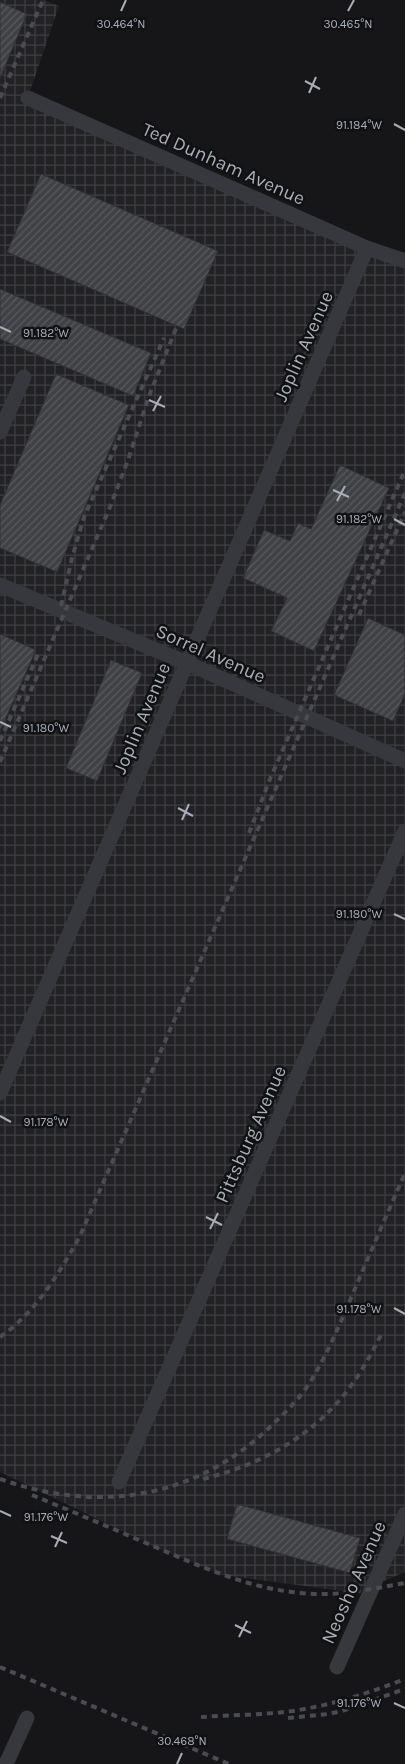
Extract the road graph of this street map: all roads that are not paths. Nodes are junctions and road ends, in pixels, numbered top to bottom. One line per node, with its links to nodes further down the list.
1 (28, 98): 2 (street, Ted Dunham Avenue)
2 (367, 248): 3 (street, Ted Dunham Avenue); 7 (street, Joplin Avenue)
3 (405, 261)
4 (24, 377): 5 (street)
5 (0, 432)
6 (0, 585): 7 (street, Sorrel Avenue)
7 (187, 662): 8 (street, Sorrel Avenue); 10 (street, Joplin Avenue)
8 (405, 761)
9 (405, 831): 11 (street, Pittsburg Avenue)
10 (0, 1093)
11 (120, 1482)
12 (405, 1514): 13 (street, Neosho Avenue)
13 (337, 1667)
14 (27, 1718): 15 (street)
15 (6, 1764)

